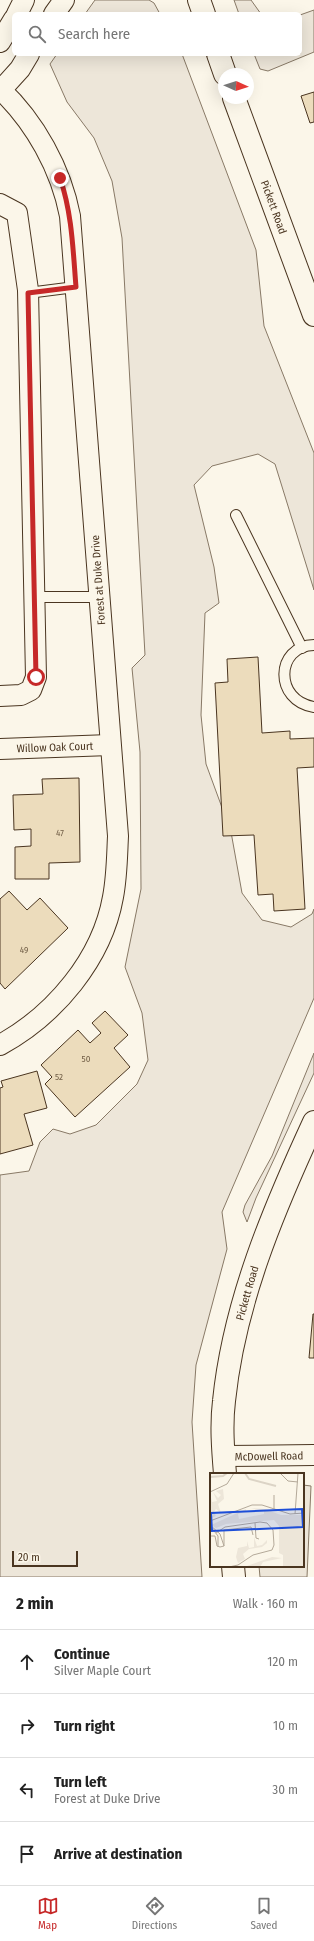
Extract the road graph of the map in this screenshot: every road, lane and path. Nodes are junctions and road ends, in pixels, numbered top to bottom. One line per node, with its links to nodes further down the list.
1 (24, 0): 4 (street)
2 (64, 0): 5 (street)
3 (199, 0): 6 (street)
4 (18, 12)
5 (55, 12)
6 (203, 12)
7 (12, 22): 8 (street)
8 (0, 42)
9 (28, 56): 12 (street, Forest at Duke Drive)
10 (219, 56): 11 (street)
11 (223, 68)
12 (0, 90): 15 (street, Forest at Duke Drive)
13 (236, 104): 17 (street, Pickett Road)
14 (0, 204): 16 (street)
15 (76, 287): 16 (lane); 20 (street, Forest at Duke Drive)
16 (28, 293): 19 (street)
17 (314, 315)
18 (236, 515): 22 (lane)
19 (34, 597): 20 (lane); 23 (street)
20 (99, 597): 25 (street, Forest at Duke Drive)
21 (314, 645): 22 (lane)
22 (302, 648): 24 (lane)
23 (0, 696)
24 (314, 707)
25 (110, 745): 26 (street, Willow Oak Court); 27 (street, Forest at Duke Drive)
26 (0, 748)
27 (0, 1045)
28 (314, 1122): 30 (street, Pickett Road)
29 (314, 1455): 30 (street, McDowell Road)
30 (224, 1465)
31 (233, 1567): 32 (street)
32 (234, 1577)

